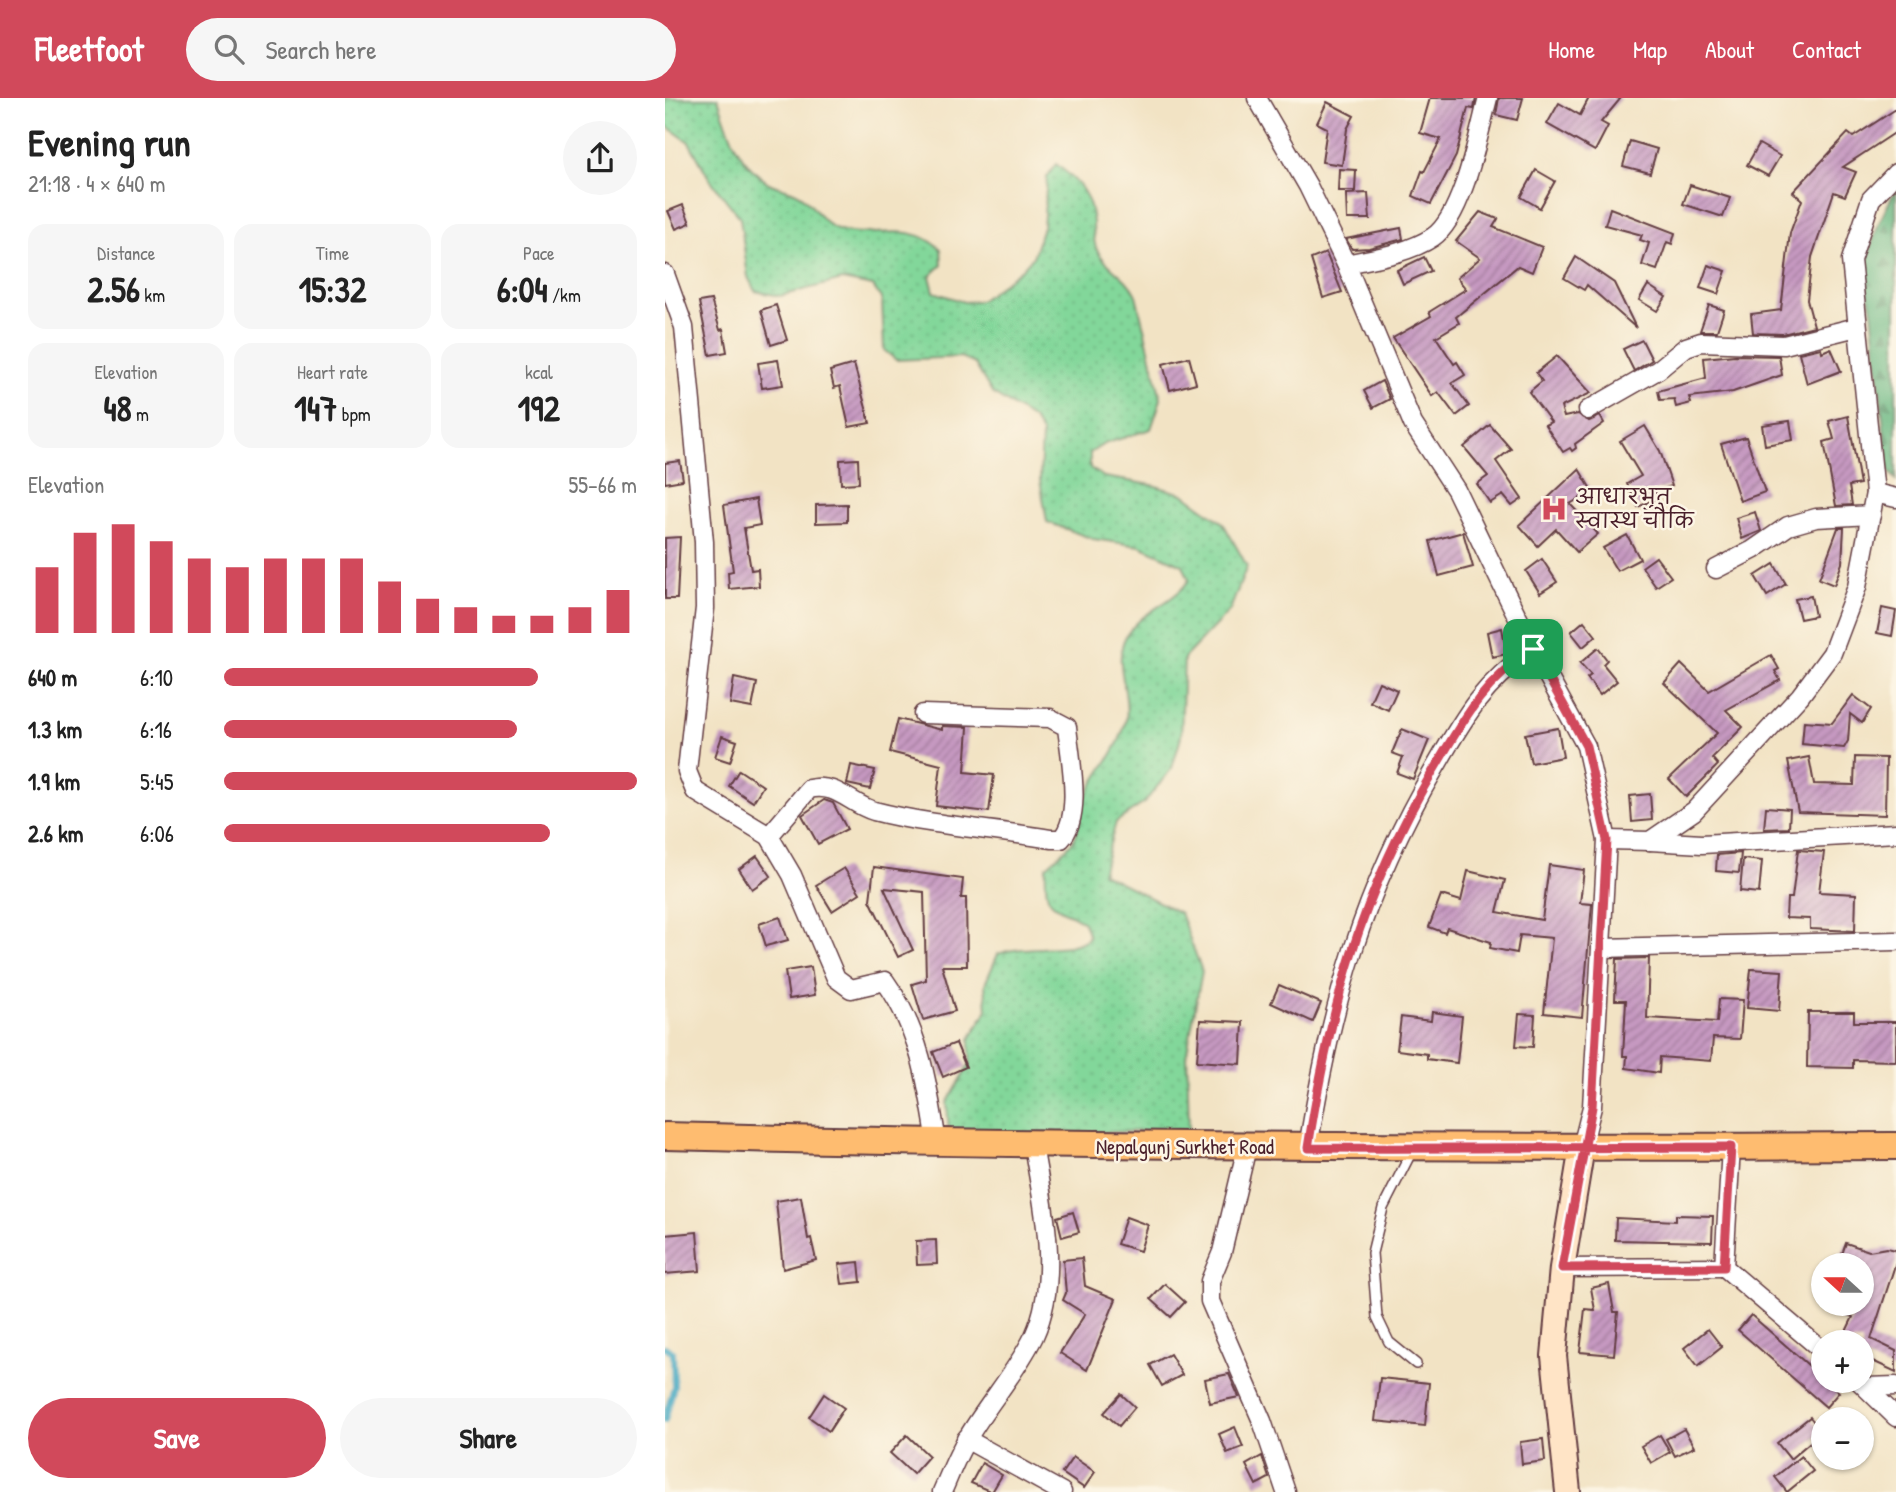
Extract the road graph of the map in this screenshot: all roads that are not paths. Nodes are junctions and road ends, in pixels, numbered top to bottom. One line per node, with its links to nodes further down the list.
1 (1257, 98): 4 (street)
2 (1488, 98): 4 (street)
3 (1896, 173): 6 (street)
4 (1346, 264): 12 (street)
5 (665, 274): 15 (street)
6 (1857, 327): 7 (street); 8 (street)
7 (1588, 410)
8 (1875, 493): 9 (street); 10 (street)
9 (1896, 498)
10 (1871, 514): 11 (street); 17 (street)
11 (1716, 569)
12 (1533, 649): 16 (street); 27 (street)
13 (923, 714): 15 (street)
14 (1896, 833): 17 (street)
15 (769, 836): 21 (street)
16 (1607, 840): 17 (street); 19 (street)
17 (1650, 841)
18 (1896, 941): 19 (street)
19 (1601, 948): 25 (street)
20 (665, 1136): 21 (main road, Nepalgunj Surkhet Road)
21 (946, 1143): 22 (main road, Nepalgunj Surkhet Road)
22 (1027, 1145): 24 (main road, Nepalgunj Surkhet Road); 37 (street)
23 (1896, 1146): 26 (main road, Nepalgunj Surkhet Road)
24 (1247, 1147): 27 (main road, Nepalgunj Surkhet Road); 40 (street)
25 (1582, 1147): 26 (main road, Nepalgunj Surkhet Road); 28 (main road, Nepalgunj Surkhet Road); 30 (street)
26 (1731, 1147): 29 (street)
27 (1308, 1148): 28 (main road, Nepalgunj Surkhet Road)
28 (1413, 1149): 32 (lane)
29 (1724, 1267): 30 (street); 31 (street)
30 (1562, 1268): 41 (street)
31 (1811, 1341)
32 (1416, 1364)
33 (1874, 1385): 34 (street)
34 (1896, 1386)
35 (1872, 1393): 36 (street)
36 (1896, 1417)
37 (966, 1439): 38 (street); 39 (street)
38 (942, 1492)
39 (1062, 1492)
40 (1286, 1492)
41 (1568, 1492)

